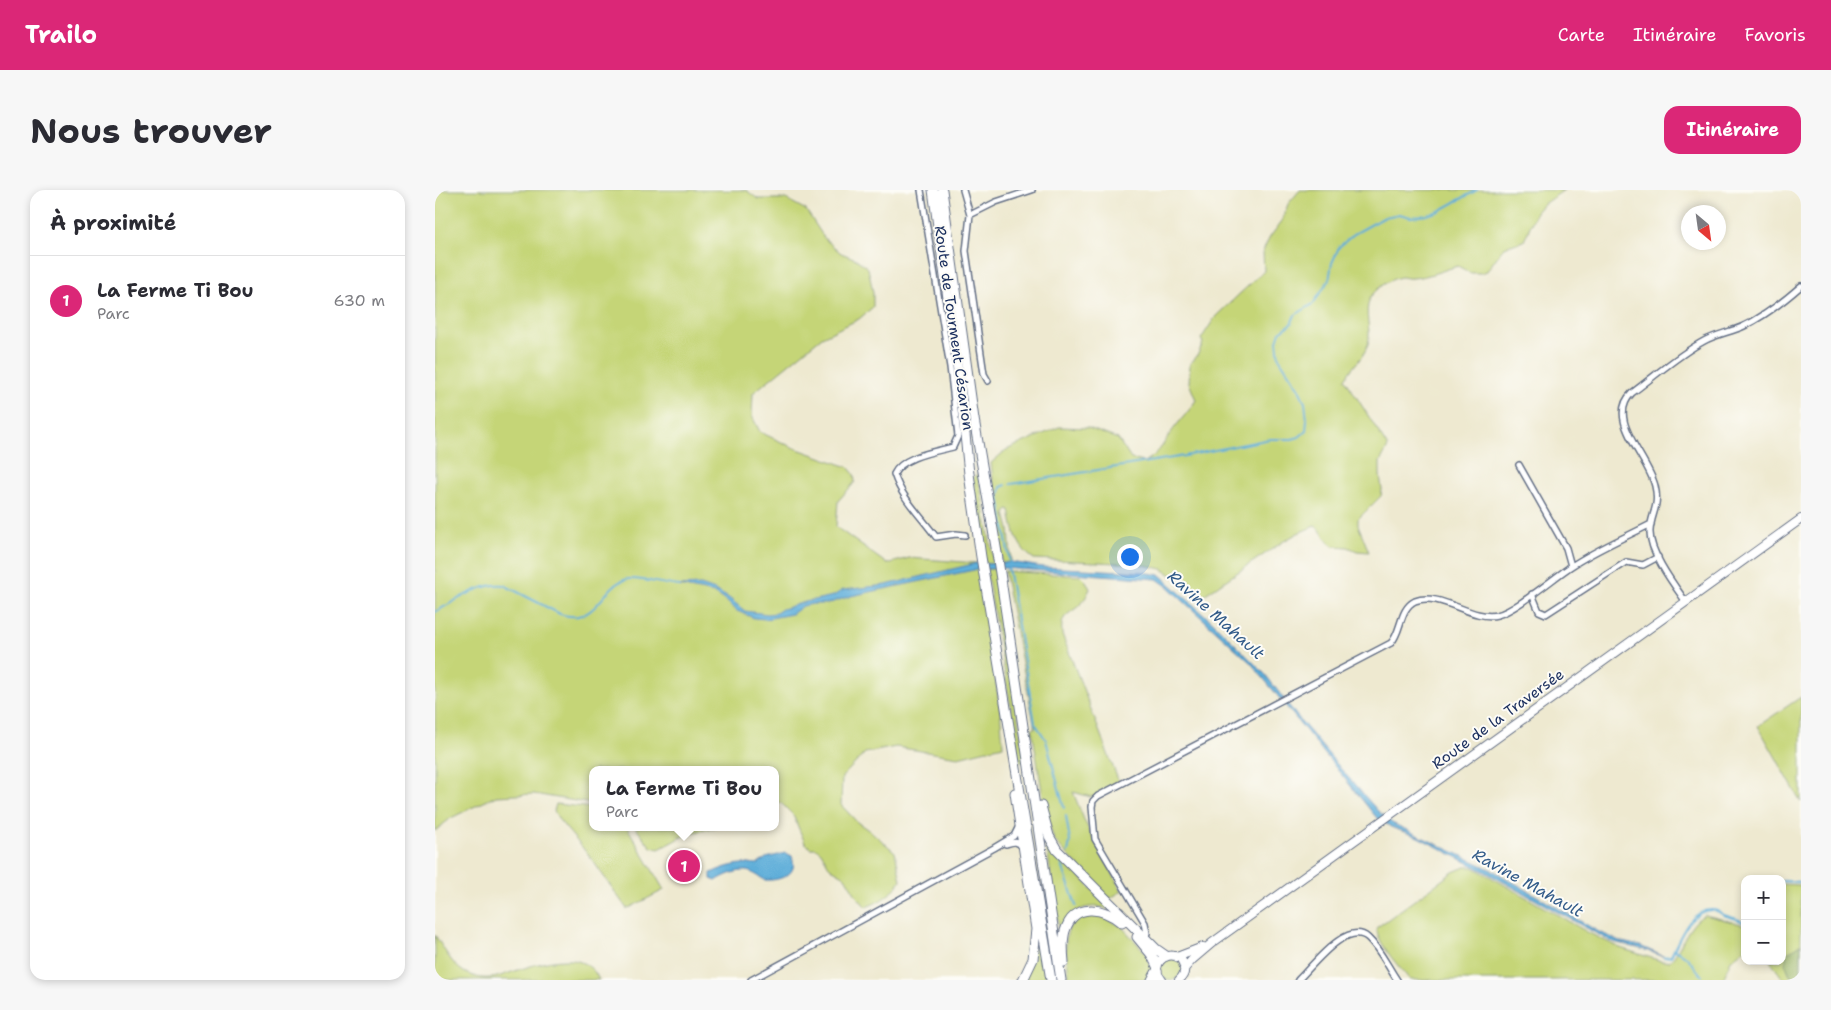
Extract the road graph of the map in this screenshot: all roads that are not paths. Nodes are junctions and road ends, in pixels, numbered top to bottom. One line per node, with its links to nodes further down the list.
1 (921, 190): 12 (street, Route de Tourment Césarion)
2 (933, 190): 17 (highway)
3 (942, 190): 18 (highway)
4 (963, 190): 6 (street)
5 (1032, 190): 6 (street)
6 (970, 215): 8 (street)
7 (1801, 286): 11 (street)
8 (988, 381)
9 (1519, 466): 14 (street)
10 (1801, 519): 16 (main road, Route de la Traversée)
11 (1651, 524): 13 (street); 14 (street)
12 (965, 535)
13 (1658, 558): 15 (street); 16 (street)
14 (1571, 566): 15 (street)
15 (1532, 594): 22 (street)
16 (1686, 602): 23 (main road, Route de la Traversée)
17 (1003, 688): 19 (highway); 30 (highway)
18 (1030, 766): 22 (highway); 31 (highway)
19 (1018, 814): 20 (street); 21 (highway)
20 (994, 848): 21 (street); 28 (street)
21 (1024, 849): 29 (highway)
22 (1145, 938): 24 (highway)
23 (1211, 943): 25 (main road, Route de la Traversée); 26 (main road, Route de la Traversée)
24 (1166, 956): 25 (main road); 27 (main road)
25 (1177, 957): 26 (main road)
26 (1184, 969): 33 (main road)
27 (1155, 972): 31 (highway); 32 (main road)
28 (751, 980)
29 (1023, 980)
30 (1051, 980)
31 (1063, 980)
32 (1162, 980)
33 (1179, 980)
34 (1298, 980): 35 (street)
35 (1397, 980)

